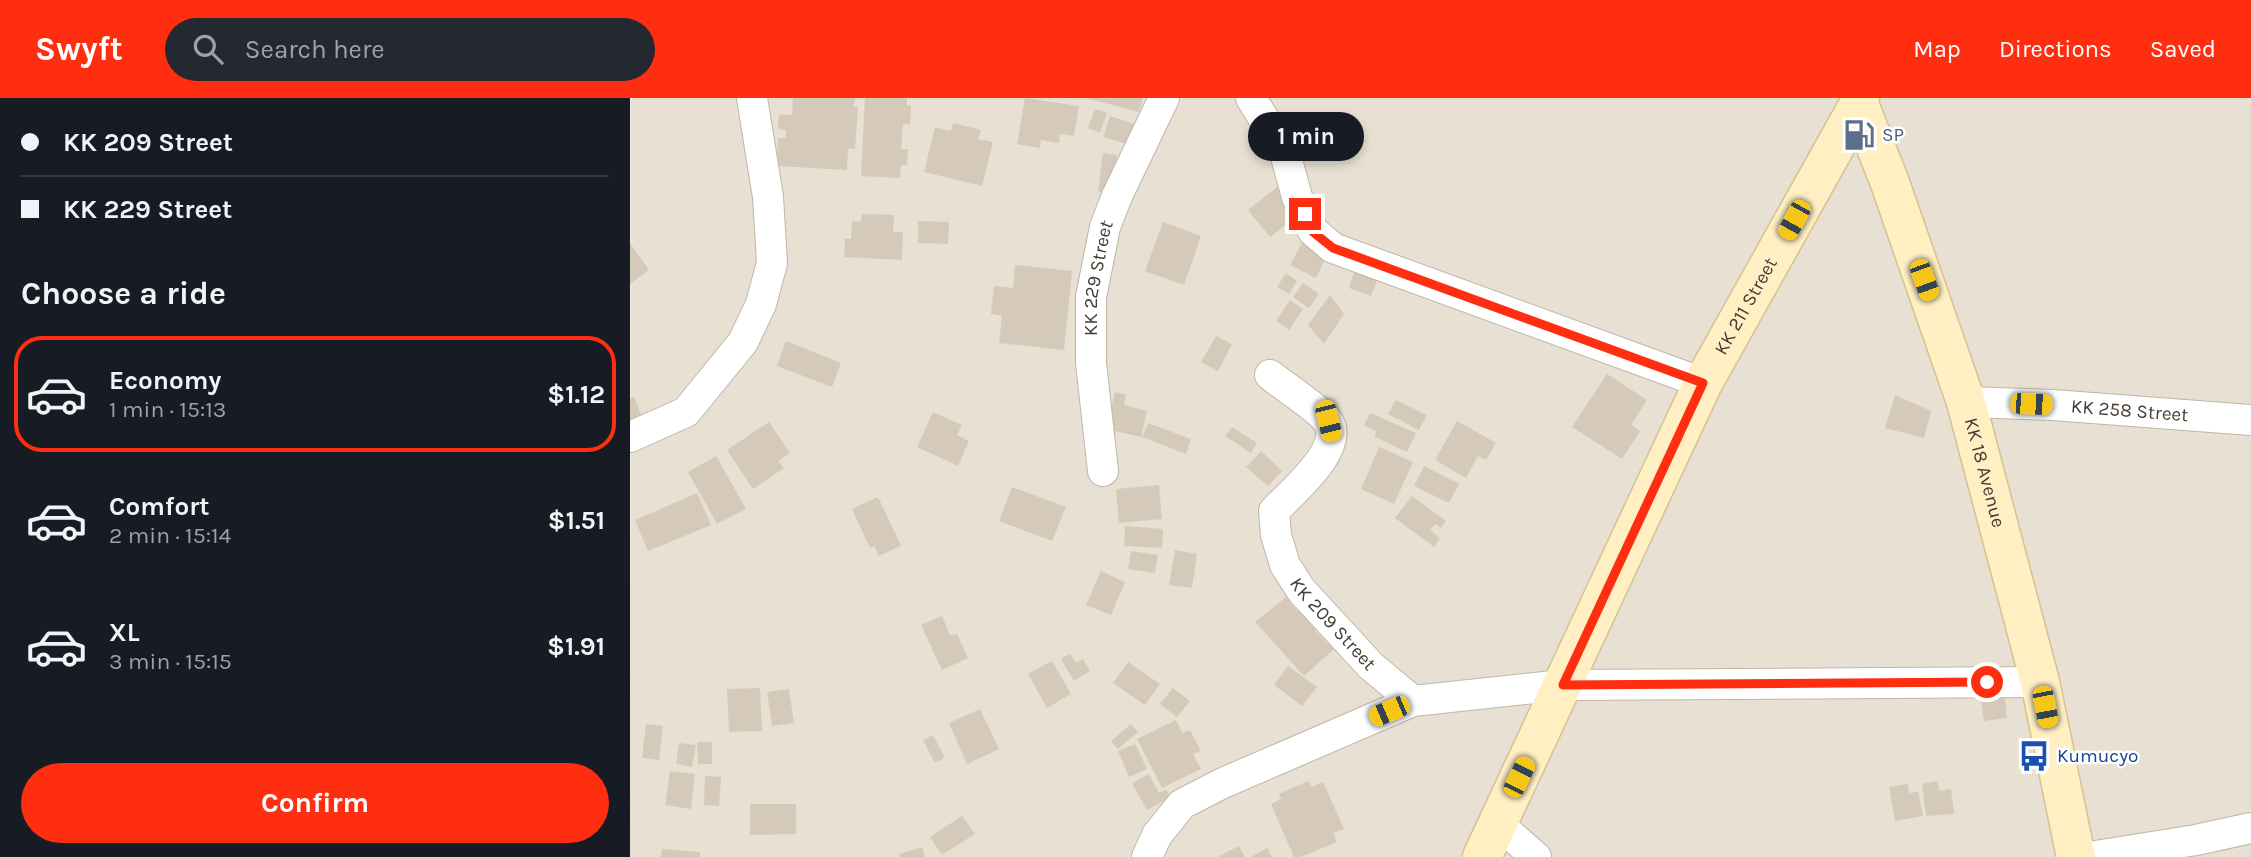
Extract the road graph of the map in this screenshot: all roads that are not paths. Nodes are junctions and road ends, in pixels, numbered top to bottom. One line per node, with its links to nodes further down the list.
1 (752, 98): 9 (street)
2 (1164, 98): 10 (street, KK 229 Street)
3 (1251, 98): 6 (street)
4 (1860, 101): 6 (main road, KK 211 Street); 7 (main road, KK 18 Avenue)
5 (1270, 375): 13 (street, KK 209 Street)
6 (1703, 383): 12 (main road, KK 211 Street)
7 (1966, 402): 8 (street, KK 258 Street); 11 (main road, KK 18 Avenue)
8 (2251, 420)
9 (630, 438)
10 (1103, 471)
11 (2040, 682): 12 (street); 19 (main road, KK 18 Avenue)
12 (1563, 685): 13 (street); 14 (main road, KK 211 Street)
13 (1413, 701): 16 (street)
14 (1497, 823): 17 (main road, KK 211 Street); 18 (street)
15 (2251, 828): 20 (street)
16 (1147, 857)
17 (1482, 857)
18 (1536, 857)
19 (2076, 857)
20 (2089, 857)

